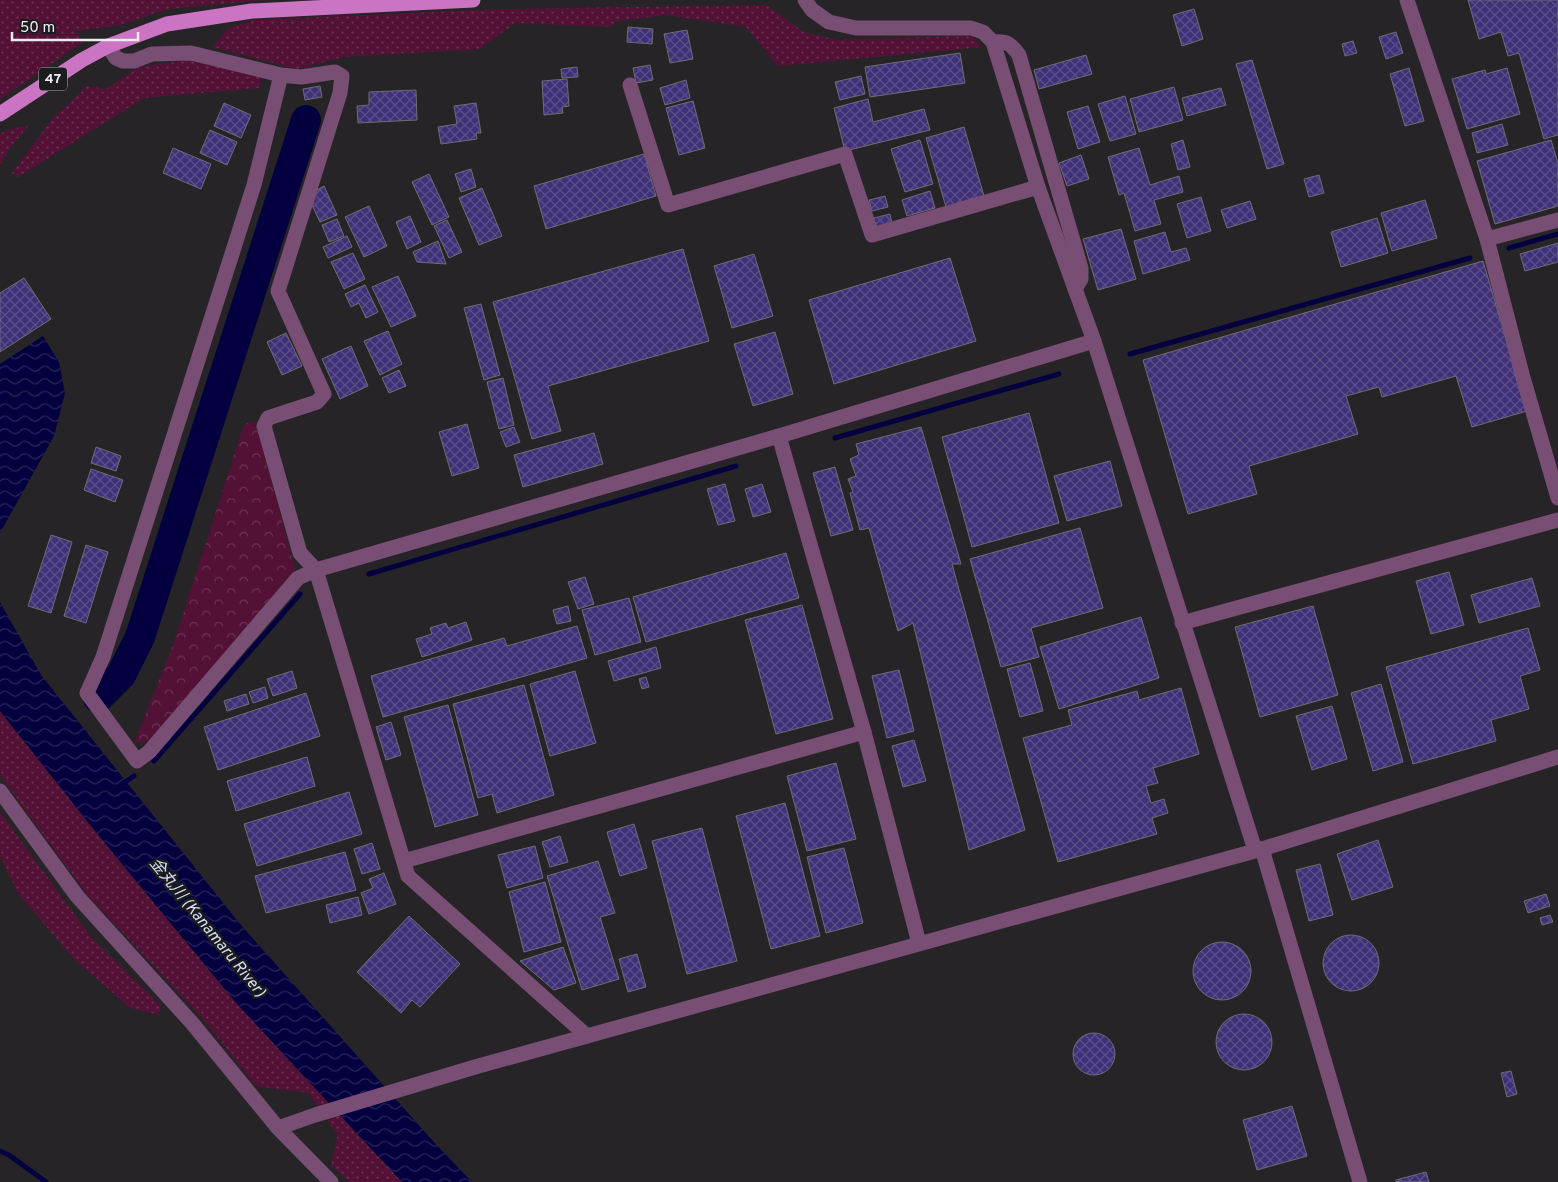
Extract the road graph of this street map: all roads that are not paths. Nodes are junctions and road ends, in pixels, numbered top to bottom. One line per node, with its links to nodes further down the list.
1 (472, 0): 5 (main road, 47)
2 (805, 0): 4 (street)
3 (1407, 0): 11 (street)
4 (993, 42): 9 (street); 12 (street)
5 (108, 46): 6 (street); 8 (main road, 47)
6 (281, 75): 17 (street); 17 (street)
7 (630, 85): 9 (street)
8 (0, 114)
9 (1038, 187): 12 (street)
10 (1558, 220): 11 (street)
11 (1487, 239): 15 (street)
12 (1075, 289): 13 (street)
13 (1094, 341): 14 (street); 18 (street)
14 (779, 436): 17 (street); 19 (street)
15 (1558, 498)
16 (1558, 520): 18 (street)
17 (316, 570): 23 (street)
18 (1182, 623): 22 (street)
19 (864, 732): 23 (street); 24 (street)
20 (1558, 756): 22 (street)
21 (0, 791): 26 (street)
22 (1258, 849): 24 (street); 28 (street)
23 (404, 861): 25 (street)
24 (919, 943): 25 (street)
25 (587, 1036): 26 (street)
26 (278, 1128): 27 (street)
27 (331, 1182)
28 (1360, 1182)

